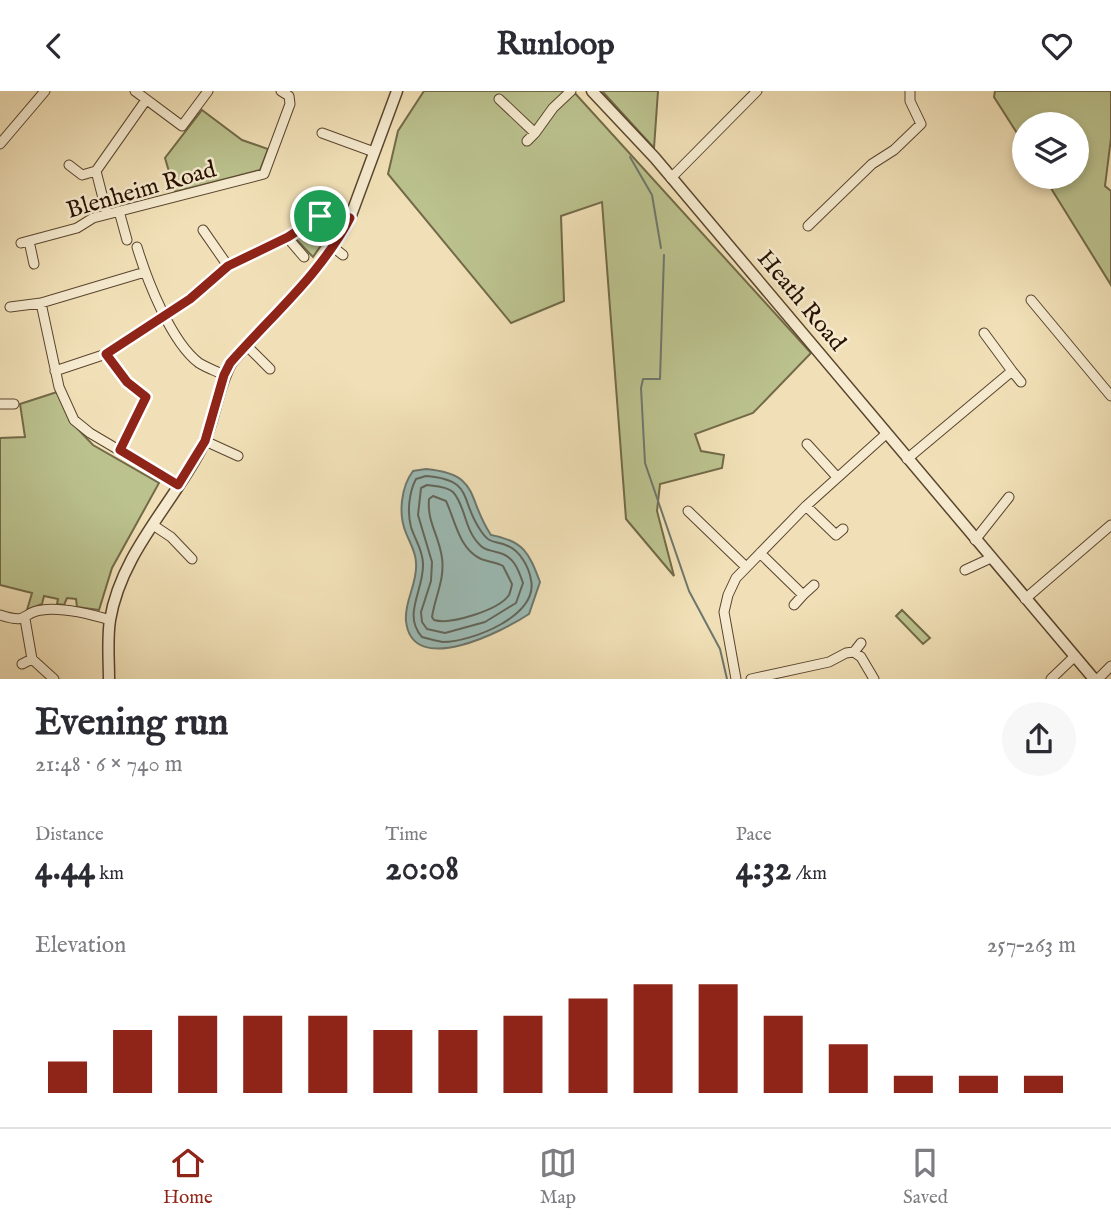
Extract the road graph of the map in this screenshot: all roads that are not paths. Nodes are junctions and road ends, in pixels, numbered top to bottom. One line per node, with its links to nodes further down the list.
1 (45, 91): 15 (street)
2 (135, 91): 11 (street)
3 (208, 91): 11 (street)
4 (281, 91): 20 (street, Blenheim Road)
5 (571, 91): 13 (street)
6 (592, 91): 19 (street, Heath Road)
7 (757, 91): 19 (street)
8 (910, 91): 23 (street)
9 (393, 92): 16 (street)
10 (499, 99): 13 (street)
11 (146, 100): 18 (street)
12 (322, 133): 16 (street)
13 (535, 133): 14 (street)
14 (527, 141)
15 (0, 145)
16 (374, 152): 22 (street)
17 (69, 165): 18 (street)
18 (96, 171): 21 (street)
19 (671, 178): 49 (street, Heath Road)
20 (119, 211): 21 (street, Blenheim Road); 26 (street)
21 (107, 214): 31 (street, Blenheim Road)
22 (350, 218): 25 (street); 28 (street)
23 (807, 226)
24 (203, 230): 32 (street)
25 (288, 237): 30 (street); 32 (street)
26 (127, 240)
27 (137, 247): 33 (street)
28 (333, 247): 29 (street); 39 (street)
29 (343, 255)
30 (304, 257)
31 (34, 264)
32 (228, 266): 37 (street)
33 (145, 272): 35 (street); 37 (street)
34 (1031, 300): 46 (street)
35 (41, 303): 36 (street); 43 (street)
36 (10, 307)
37 (166, 316): 40 (street); 44 (street)
38 (984, 333): 42 (street)
39 (246, 345): 41 (street); 44 (street)
40 (106, 354): 43 (street); 52 (street)
41 (270, 369)
42 (1012, 370): 45 (street); 54 (street)
43 (55, 371): 52 (street)
44 (224, 375): 50 (street)
45 (1021, 382)
46 (1111, 396)
47 (0, 404): 48 (street)
48 (14, 404)
49 (886, 434): 54 (street, Heath Road); 55 (street)
50 (205, 441): 53 (street); 56 (street)
51 (807, 445): 55 (street)
52 (120, 450): 56 (street)
53 (238, 456)
54 (907, 459): 63 (street, Heath Road)
55 (837, 477): 58 (street)
56 (178, 485): 60 (street)
57 (1009, 497): 63 (street)
58 (806, 506): 62 (street); 64 (street)
59 (688, 511): 67 (street)
60 (153, 524): 66 (street); 75 (street)
61 (1111, 525): 71 (street)
62 (836, 535)
63 (975, 540): 65 (street, Heath Road)
64 (760, 553): 67 (street); 70 (street)
65 (991, 558): 68 (street); 71 (street, Heath Road)
66 (192, 559)
67 (746, 568): 85 (street)
68 (965, 570)
69 (814, 585): 70 (street)
70 (803, 595): 72 (street)
71 (1025, 599): 78 (street, Heath Road)
72 (794, 605)
73 (0, 615): 74 (street)
74 (24, 619): 75 (street); 79 (street)
75 (110, 620): 84 (street)
76 (861, 643): 77 (street)
77 (853, 652): 82 (street); 87 (street)
78 (1075, 656): 88 (street); 89 (street, Heath Road)
79 (32, 659): 80 (street); 83 (street)
80 (22, 664)
81 (1111, 666): 89 (street)
82 (800, 674): 86 (street)
83 (54, 679)
84 (109, 679)
85 (736, 679)
86 (751, 679)
87 (874, 679)
88 (1051, 679)
89 (1096, 679)

